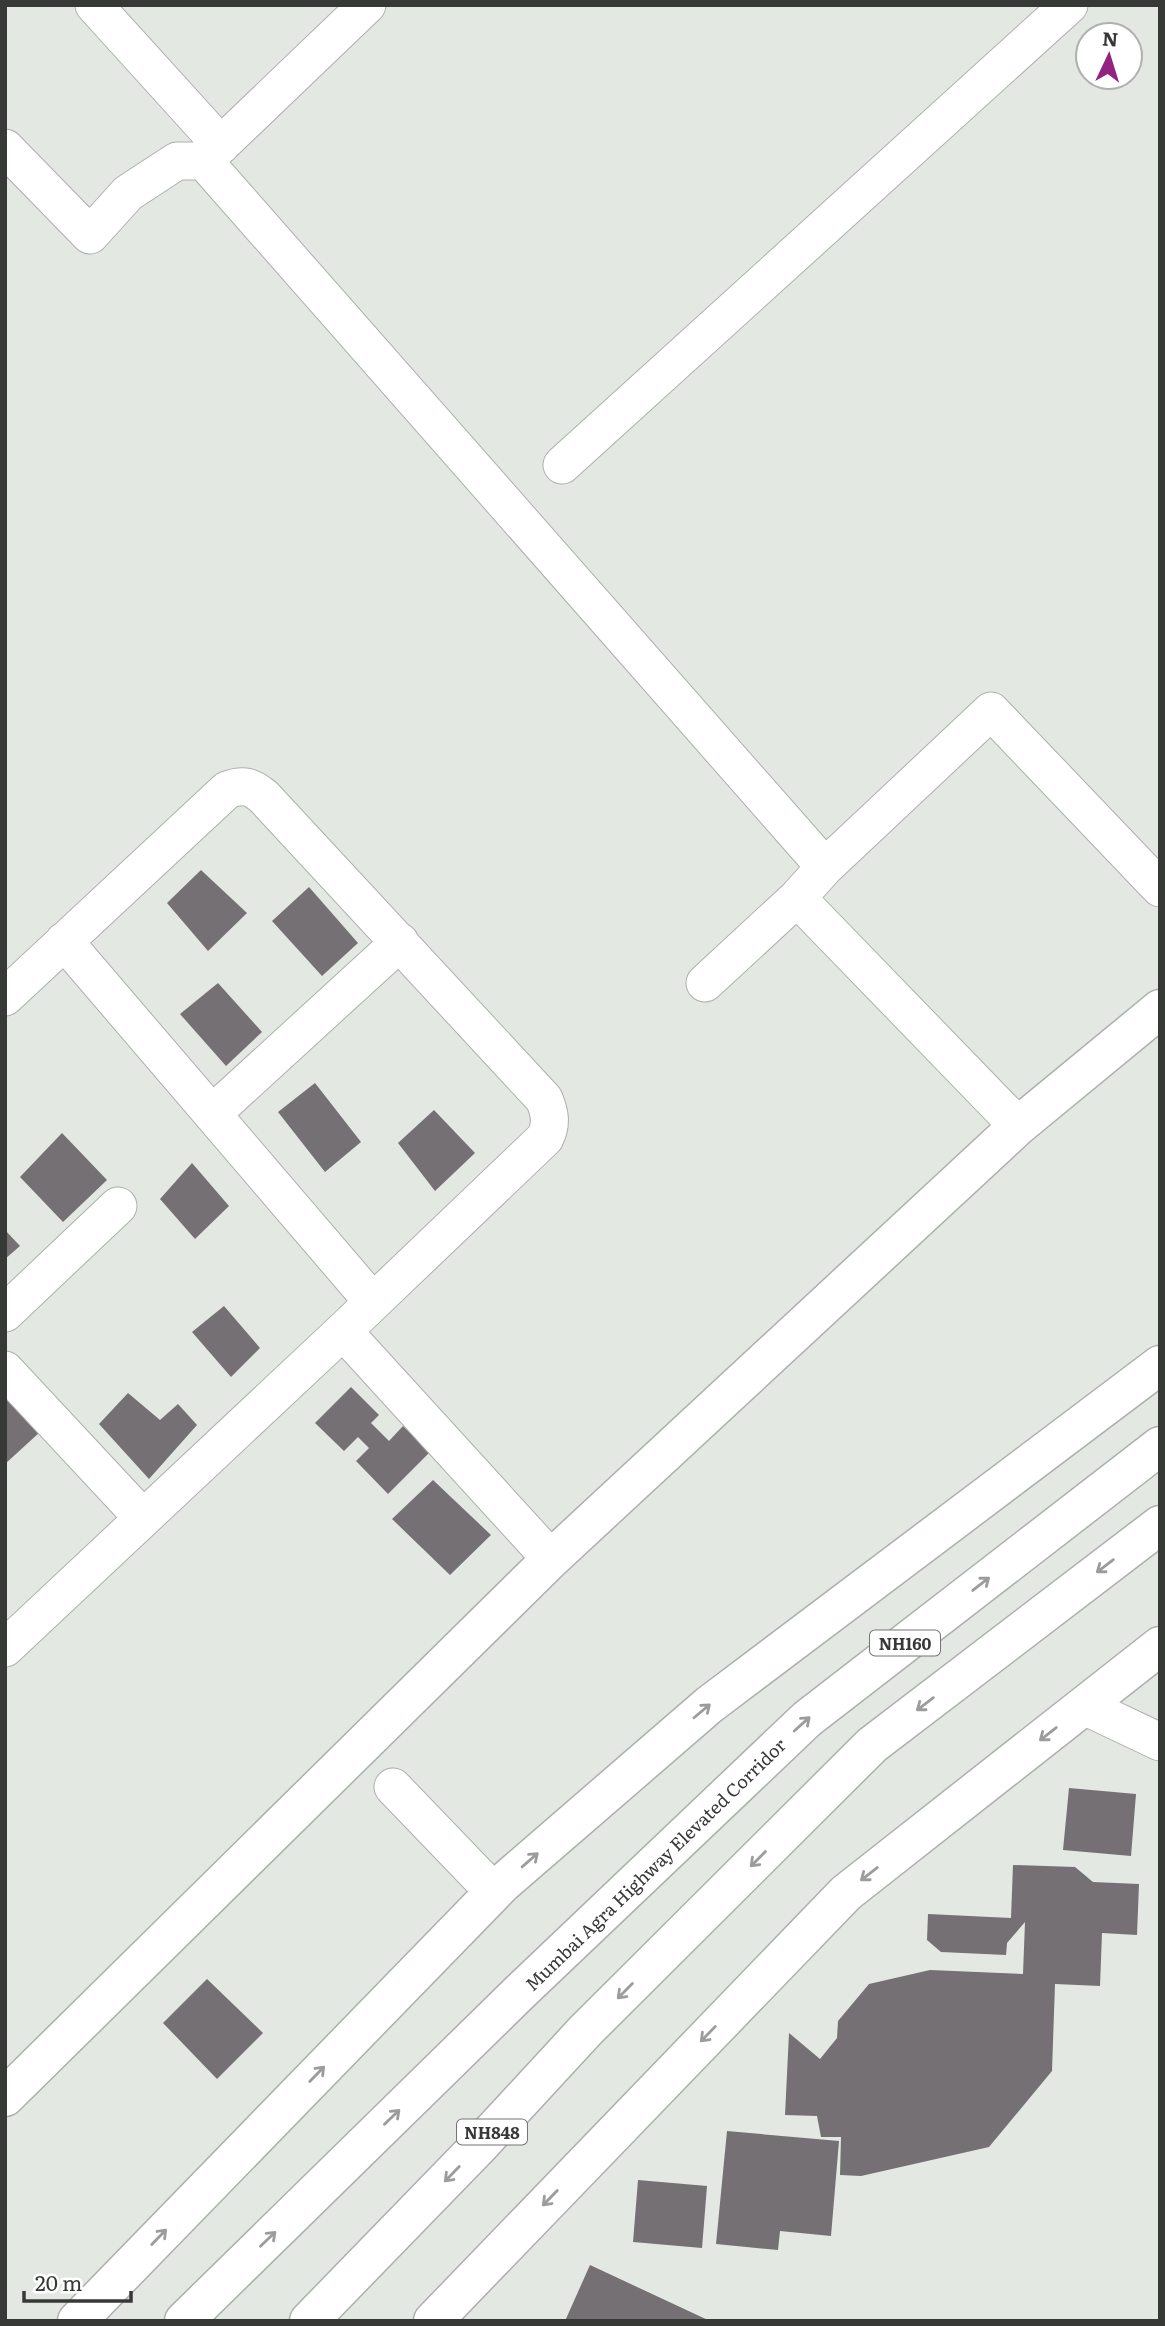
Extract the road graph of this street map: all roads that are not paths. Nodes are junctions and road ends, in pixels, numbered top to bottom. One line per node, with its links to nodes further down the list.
1 (94, 5): 5 (street)
2 (367, 5): 5 (street)
3 (1069, 5): 6 (street)
4 (5, 148): 5 (street)
5 (213, 153): 7 (street)
6 (562, 465)
7 (825, 867): 8 (street); 9 (street)
8 (1160, 888)
9 (797, 898): 12 (street); 16 (street)
10 (64, 941): 11 (street); 13 (street); 15 (street)
11 (400, 942): 15 (street); 18 (street)
12 (705, 983)
13 (5, 997)
14 (1160, 1009): 16 (main road)
15 (212, 1114): 18 (street)
16 (1018, 1126): 26 (main road)
17 (118, 1206): 19 (street)
18 (373, 1302): 20 (street)
19 (5, 1313)
20 (343, 1331): 24 (street); 26 (street)
21 (1160, 1365): 32 (main road, one-way to 21)
22 (5, 1370): 24 (street)
23 (1160, 1446): 35 (main road, Mumbai Agra Highway Elevated Corridor / NH160, one-way to 23)
24 (143, 1518): 28 (street)
25 (1160, 1525): 36 (main road, NH848, one-way to 36)
26 (551, 1559): 33 (main road)
27 (1160, 1646): 29 (main road)
28 (5, 1648)
29 (1084, 1706): 30 (street); 37 (main road, one-way to 37)
30 (1160, 1742)
31 (393, 1787): 32 (street)
32 (494, 1892): 34 (main road, one-way to 32)
33 (5, 2097)
34 (77, 2321)
35 (184, 2321)
36 (309, 2321)
37 (433, 2321)

